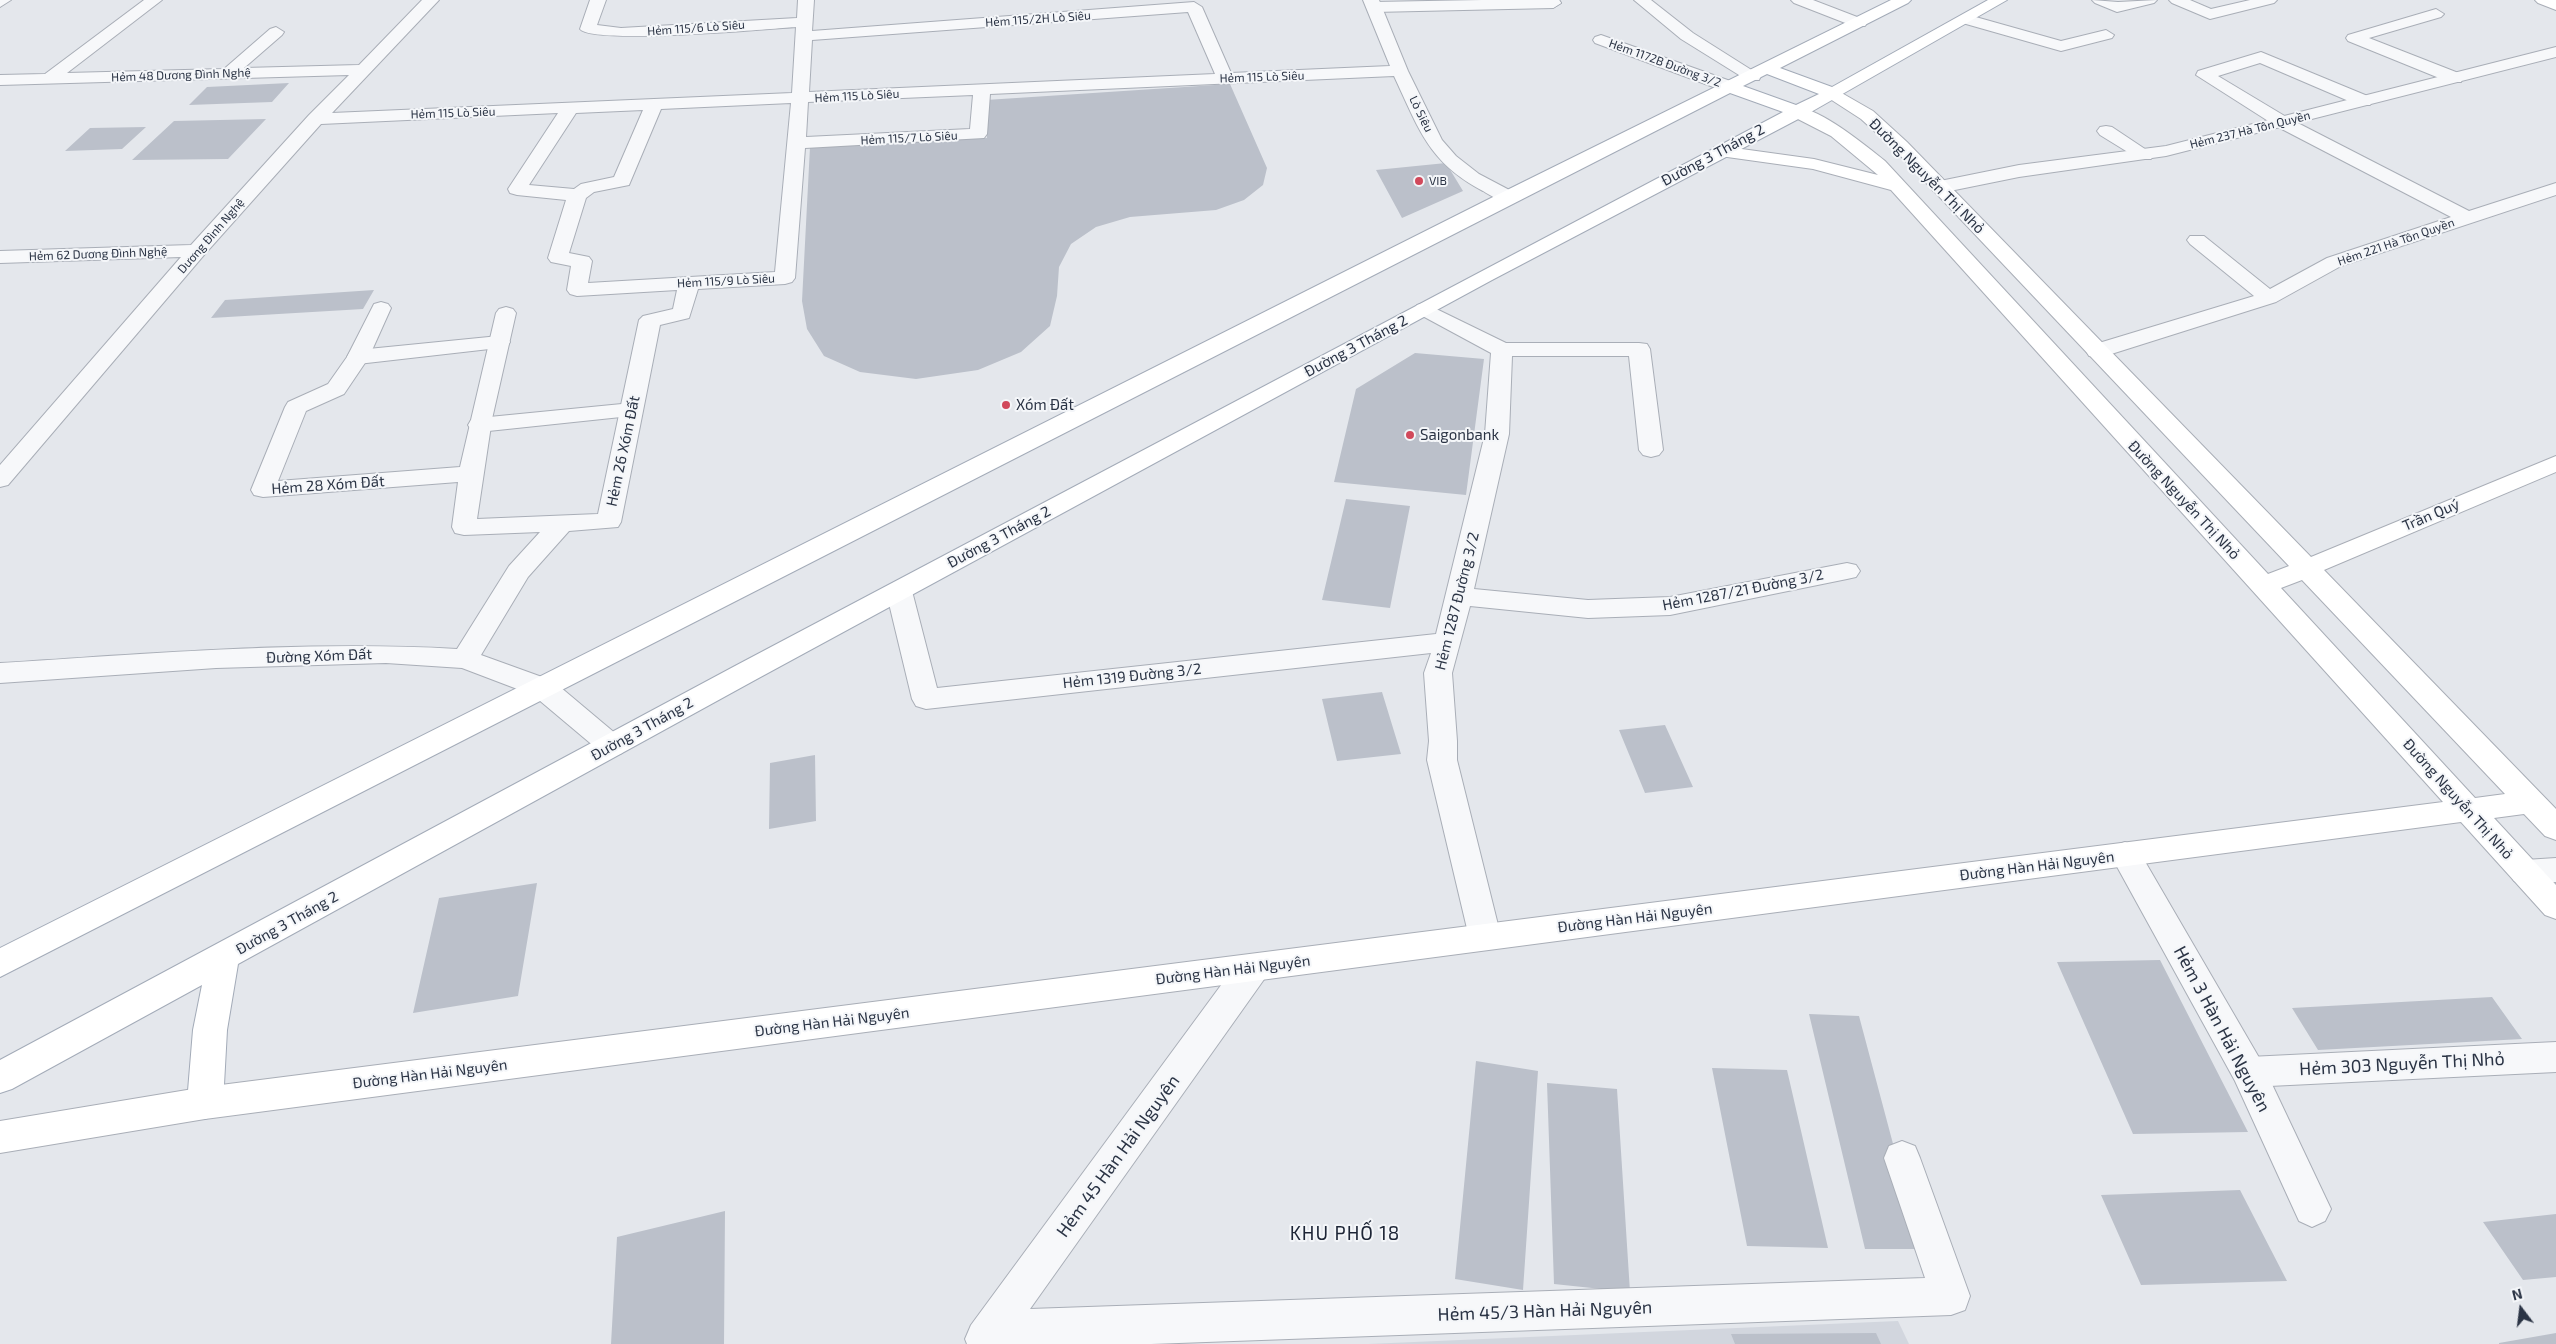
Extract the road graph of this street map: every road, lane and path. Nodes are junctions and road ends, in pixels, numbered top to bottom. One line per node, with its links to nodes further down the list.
1 (3, 0): 16 (street)
2 (154, 0): 33 (street)
3 (431, 0): 27 (street, Dương Đình Nghệ)
4 (598, 0): 22 (street, Hẻm 115/6 Lò Siêu)
5 (806, 0): 22 (street, Hẻm 115/9 Lò Siêu)
6 (1642, 0): 29 (street)
7 (1800, 0): 21 (street)
8 (1903, 0): 21 (main road)
9 (1999, 0): 20 (main road, Đường 3 Tháng 2)
10 (2100, 0): 11 (street)
11 (2149, 0)
12 (2177, 0): 13 (street)
13 (2269, 0)
14 (2544, 0): 18 (main road)
15 (1552, 1): 17 (street)
16 (0, 2)
17 (1372, 3): 28 (street, Lò Siêu)
18 (2556, 5)
19 (2436, 14): 32 (street)
20 (1965, 19): 24 (street); 37 (main road, Đường 3 Tháng 2)
21 (1860, 23): 29 (main road)
22 (804, 29): 31 (street, Hẻm 115/2H Lò Siêu); 38 (street, Hẻm 115/9 Lò Siêu)
23 (276, 32): 30 (street)
24 (2106, 35)
25 (1601, 40): 35 (street, Hẻm 1172B Đường 3/2)
26 (2556, 52): 32 (street, Hẻm 237 Hà Tôn Quyền)
27 (362, 70): 30 (street, Hẻm 48 Dương Đình Nghệ); 43 (street, Dương Đình Nghệ)
28 (1400, 71): 31 (street, Hẻm 115 Lò Siêu); 53 (street, Lò Siêu)
29 (1760, 73): 35 (main road); 37 (main road, Đường Nguyễn Thị Nhỏ)
30 (228, 74): 33 (street, Hẻm 48 Dương Đình Nghệ)
31 (1225, 78): 36 (street, Hẻm 115 Lò Siêu)
32 (2455, 78): 39 (street, Hẻm 237 Hà Tôn Quyền)
33 (49, 79): 34 (street, Hẻm 48 Dương Đình Nghệ)
34 (0, 80)
35 (1730, 87): 42 (main road, Đường Nguyễn Thị Nhỏ); 53 (main road)
36 (982, 90): 38 (street, Hẻm 115 Lò Siêu); 46 (street, Hẻm 115/7 Lò Siêu)
37 (1833, 93): 42 (main road, Đường 3 Tháng 2); 50 (main road, Đường Nguyễn Thị Nhỏ)
38 (800, 99): 40 (street, Hẻm 115 Lò Siêu); 46 (street, Hẻm 115/9 Lò Siêu)
39 (2364, 101): 44 (street, Hẻm 237 Hà Tôn Quyền); 44 (street)
40 (654, 105): 41 (street, Hẻm 115 Lò Siêu); 52 (street)
41 (570, 108): 43 (street, Hẻm 115 Lò Siêu); 52 (street)
42 (1798, 112): 47 (main road, Đường 3 Tháng 2); 49 (main road, Đường Nguyễn Thị Nhỏ)
43 (315, 119): 56 (street, Dương Đình Nghệ)
44 (2282, 122): 48 (street, Hẻm 237 Hà Tôn Quyền); 54 (street)
45 (2106, 131): 48 (street)
46 (796, 143): 58 (street, Hẻm 115/9 Lò Siêu)
47 (1720, 151): 49 (main road); 61 (main road, Đường 3 Tháng 2)
48 (2145, 155): 50 (street, Hẻm 237 Hà Tôn Quyền)
49 (1896, 185): 76 (main road, Đường Nguyễn Thị Nhỏ)
50 (1940, 187): 65 (main road, Đường Nguyễn Thị Nhỏ)
51 (2556, 189): 54 (street, Hẻm 221 Hà Tôn Quyền)
52 (578, 195): 58 (street, Hẻm 115/9 Lò Siêu)
53 (1508, 198): 82 (main road)
54 (2467, 218): 59 (street, Hẻm 221 Hà Tôn Quyền)
55 (2197, 240): 59 (street)
56 (197, 251): 57 (street, Hẻm 62 Dương Đình Nghệ); 72 (street, Dương Đình Nghệ)
57 (0, 257)
58 (689, 284): 67 (street, Hẻm 26 Xóm Đất)
59 (2269, 298): 65 (street, Hẻm 221 Hà Tôn Quyền)
60 (382, 308): 66 (street, Hẻm 28 Xóm Đất)
61 (1424, 309): 64 (street); 77 (main road, Đường 3 Tháng 2)
62 (506, 313): 63 (street)
63 (499, 342): 66 (street); 68 (street)
64 (1502, 350): 69 (street); 78 (street, Hẻm 1287 Đường 3/2)
65 (2098, 351): 74 (main road, Đường Nguyễn Thị Nhỏ)
66 (358, 357): 71 (street, Hẻm 28 Xóm Đất)
67 (632, 410): 68 (street); 73 (street, Hẻm 26 Xóm Đất)
68 (478, 425): 71 (street)
69 (1651, 450)
70 (2556, 463): 74 (main road, Trần Quý)
71 (469, 474): 73 (street)
72 (0, 480)
73 (562, 523): 80 (street)
74 (2306, 568): 76 (main road, Trần Quý); 84 (main road, Đường Nguyễn Thị Nhỏ)
75 (1847, 571): 78 (street, Hẻm 1287/21 Đường 3/2)
76 (2264, 586): 85 (main road, Đường Nguyễn Thị Nhỏ)
77 (899, 591): 79 (street, Hẻm 1319 Đường 3/2); 83 (main road, Đường 3 Tháng 2)
78 (1459, 596): 79 (street, Hẻm 1287 Đường 3/2)
79 (1448, 642): 91 (street, Hẻm 1287 Đường 3/2)
80 (465, 659): 81 (street, Đường Xóm Đất); 82 (street, Đường Xóm Đất)
81 (0, 673)
82 (543, 688): 83 (street, Đường Xóm Đất); 93 (main road)
83 (612, 746): 92 (main road, Đường 3 Tháng 2)
84 (2531, 802): 85 (main road, Đường Hàn Hải Nguyên); 86 (main road, Đường Nguyễn Thị Nhỏ)
85 (2468, 810): 87 (main road, Đường Hàn Hải Nguyên); 89 (main road, Đường Nguyễn Thị Nhỏ)
86 (2556, 828)
87 (2125, 854): 91 (main road, Đường Hàn Hải Nguyên); 96 (street, Hẻm 3 Hàn Hải Nguyên)
88 (2556, 870): 89 (street)
89 (2525, 872): 90 (main road, Đường Nguyễn Thị Nhỏ)
90 (2556, 906)
91 (1485, 937): 94 (main road, Đường Hàn Hải Nguyên)
92 (223, 958): 97 (main road, Đường 3 Tháng 2); 98 (main road)
93 (0, 963)
94 (1253, 968): 98 (main road, Đường Hàn Hải Nguyên); 102 (street, Hẻm 45 Hàn Hải Nguyên)
95 (2556, 1057): 96 (street, Hẻm 303 Nguyễn Thị Nhỏ)
96 (2249, 1072): 101 (street, Hẻm 3 Hàn Hải Nguyên)
97 (0, 1078)
98 (205, 1103): 99 (main road, Đường Hàn Hải Nguyên)
99 (0, 1137)
100 (1902, 1158): 102 (street, Hẻm 45/3 Hàn Hải Nguyên)
101 (2312, 1209)
102 (987, 1337)

